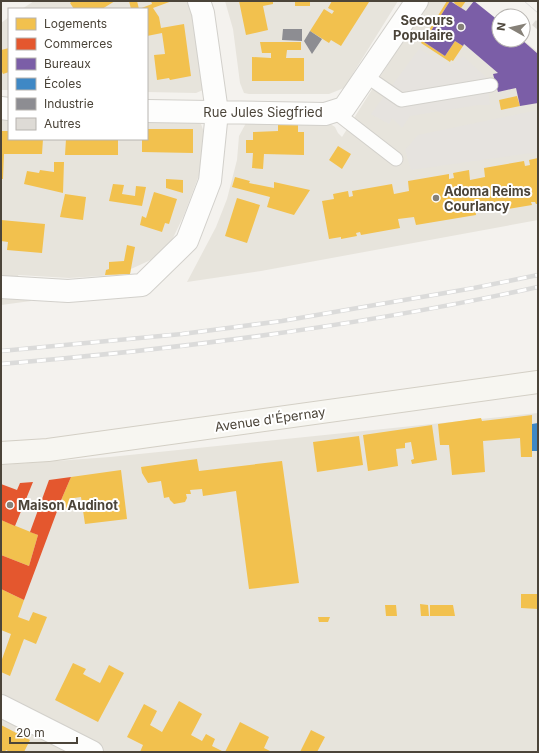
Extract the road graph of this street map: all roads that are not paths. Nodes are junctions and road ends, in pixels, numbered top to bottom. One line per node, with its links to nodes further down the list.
1 (199, 1): 7 (street)
2 (417, 1): 3 (street, Rue Jules Siegfried)
3 (366, 76): 4 (lane); 6 (street, Rue Jules Siegfried)
4 (491, 85)
5 (148, 111): 7 (street, Rue Jules Siegfried)
6 (334, 111): 7 (street, Rue Jules Siegfried); 8 (lane)
7 (217, 112): 9 (street)
8 (396, 159)
9 (1, 287)
10 (538, 382): 11 (main road, Avenue d'Épernay)
11 (1, 452)
12 (1, 706): 13 (street)
13 (92, 752)

